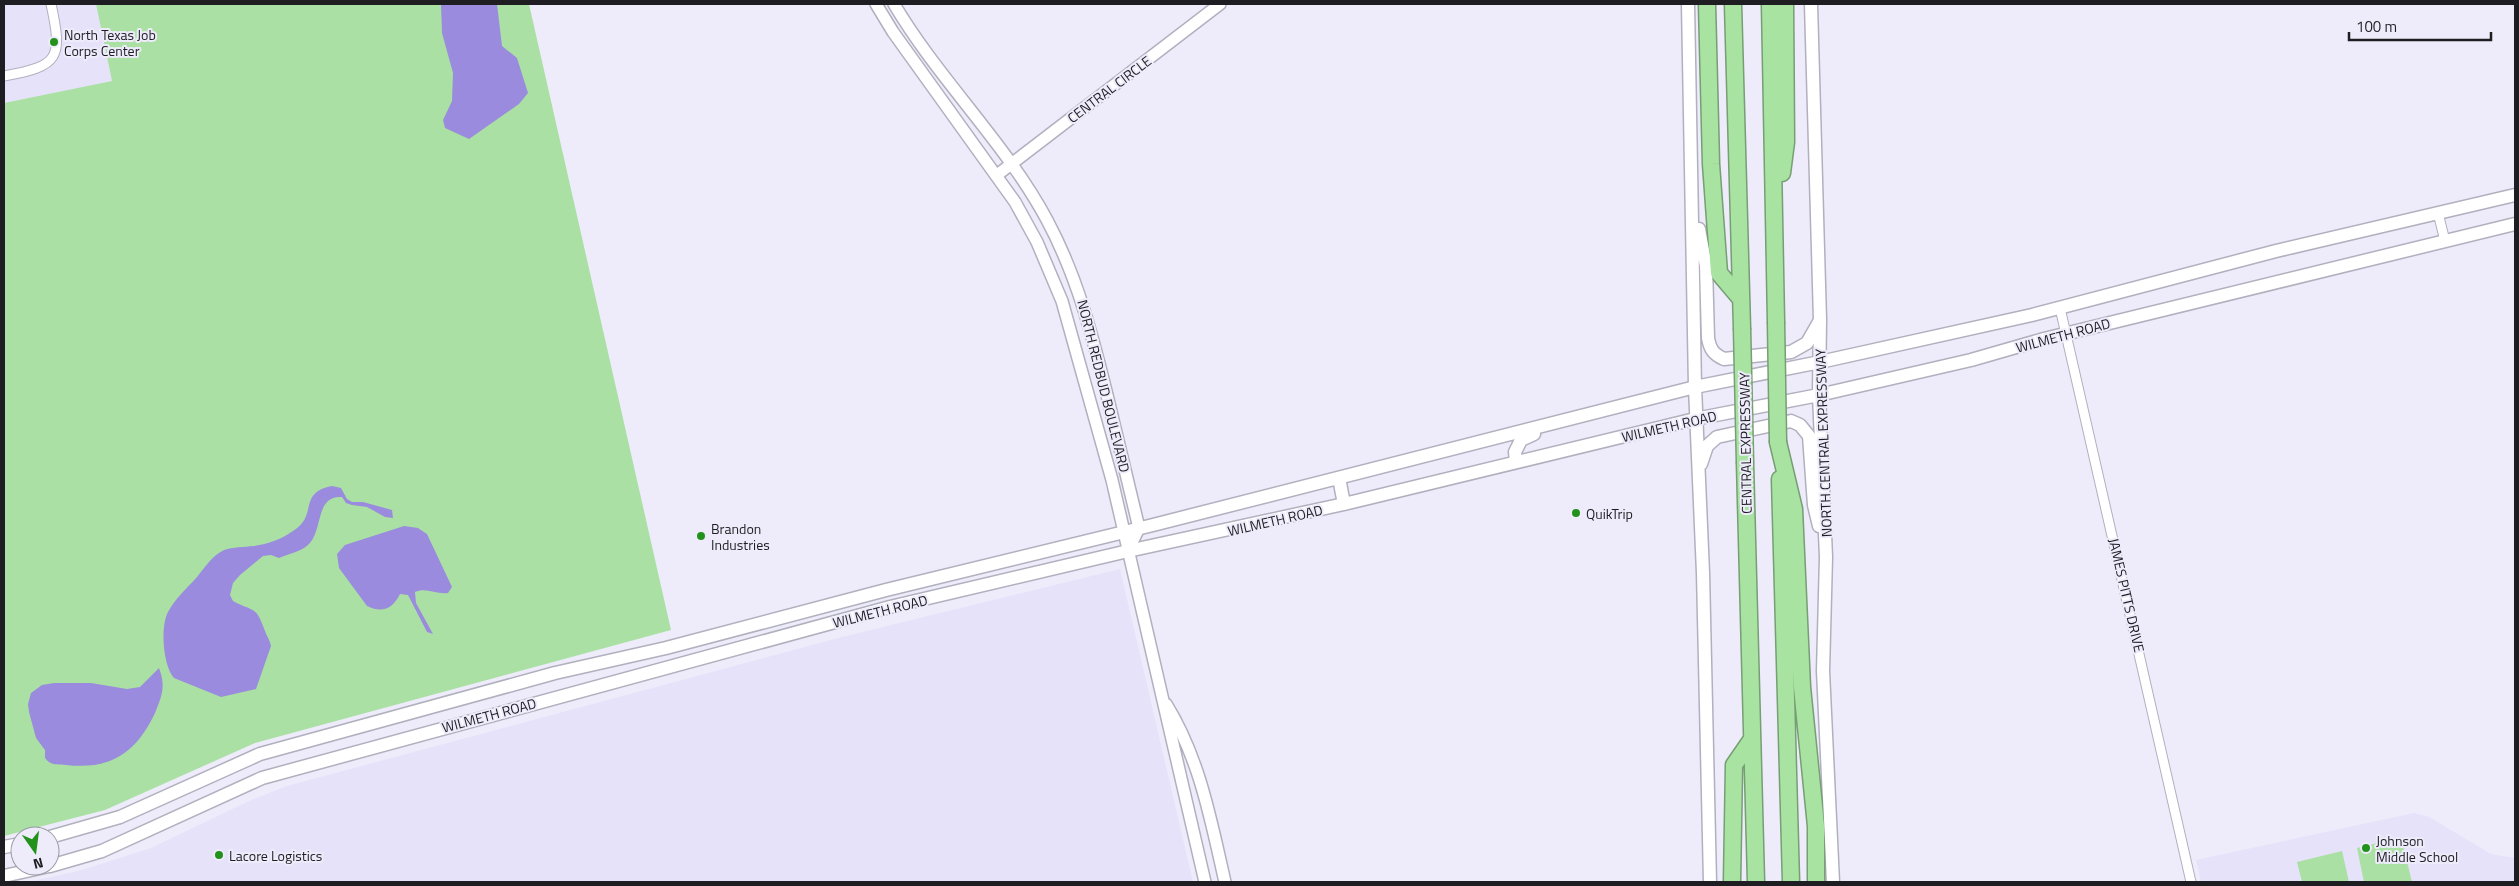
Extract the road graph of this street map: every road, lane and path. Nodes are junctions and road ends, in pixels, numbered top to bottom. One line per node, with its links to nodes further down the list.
1 (51, 4): 11 (street)
2 (876, 4): 13 (street, NORTH REDBUD BOULEVARD)
3 (894, 4): 12 (street, NORTH REDBUD BOULEVARD)
4 (1220, 4): 12 (street, CENTRAL CIRCLE)
5 (1688, 4): 15 (main road)
6 (1707, 4): 20 (highway)
7 (1733, 4): 20 (highway, CENTRAL EXPRESSWAY)
8 (1770, 4): 17 (highway)
9 (1784, 4): 17 (highway)
10 (1811, 4): 22 (main road, NORTH CENTRAL EXPRESSWAY)
11 (4, 76)
12 (1012, 163): 13 (street, CENTRAL CIRCLE); 34 (street, NORTH REDBUD BOULEVARD)
13 (997, 175): 35 (street, NORTH REDBUD BOULEVARD)
14 (2515, 195): 16 (main road, WILMETH ROAD)
15 (1693, 197): 22 (main road); 25 (main road)
16 (2438, 213): 19 (street); 21 (main road, WILMETH ROAD)
17 (1775, 217): 29 (highway, bridge)
18 (2515, 224): 19 (main road, WILMETH ROAD)
19 (2445, 241): 23 (main road, WILMETH ROAD)
20 (1741, 299): 41 (highway, CENTRAL EXPRESSWAY, bridge)
21 (2060, 308): 23 (street, JAMES PITTS DRIVE); 24 (main road, WILMETH ROAD)
22 (1820, 320): 24 (main road, NORTH CENTRAL EXPRESSWAY)
23 (2066, 333): 26 (main road, WILMETH ROAD); 52 (street, JAMES PITTS DRIVE)
24 (1820, 362): 25 (main road, WILMETH ROAD); 26 (main road, NORTH CENTRAL EXPRESSWAY)
25 (1695, 388): 27 (main road, WILMETH ROAD); 28 (main road)
26 (1819, 395): 28 (main road, WILMETH ROAD); 37 (main road, NORTH CENTRAL EXPRESSWAY)
27 (1627, 405): 30 (main road); 32 (main road, WILMETH ROAD)
28 (1696, 419): 30 (main road, WILMETH ROAD); 31 (main road)
29 (1778, 442): 49 (highway); 50 (highway)
30 (1516, 462): 33 (main road, WILMETH ROAD)
31 (1699, 470): 37 (main road); 46 (main road)
32 (1340, 478): 33 (main road); 34 (main road, WILMETH ROAD)
33 (1344, 504): 36 (main road, WILMETH ROAD)
34 (1139, 528): 35 (main road, WILMETH ROAD); 36 (street)
35 (1124, 532): 36 (street, NORTH REDBUD BOULEVARD); 38 (main road, WILMETH ROAD)
36 (1128, 551): 39 (main road, WILMETH ROAD); 40 (street, NORTH REDBUD BOULEVARD)
37 (1826, 557): 51 (main road, NORTH CENTRAL EXPRESSWAY)
38 (708, 637): 39 (main road); 42 (main road, WILMETH ROAD)
39 (713, 655): 43 (main road, WILMETH ROAD)
40 (1162, 696): 44 (street, NORTH REDBUD BOULEVARD); 45 (street, NORTH REDBUD BOULEVARD)
41 (1752, 739): 47 (highway); 48 (highway, CENTRAL EXPRESSWAY)
42 (60, 834)
43 (60, 863)
44 (1205, 882)
45 (1225, 882)
46 (1710, 882)
47 (1732, 882)
48 (1756, 882)
49 (1791, 882)
50 (1816, 882)
51 (1833, 882)
52 (2192, 882)

